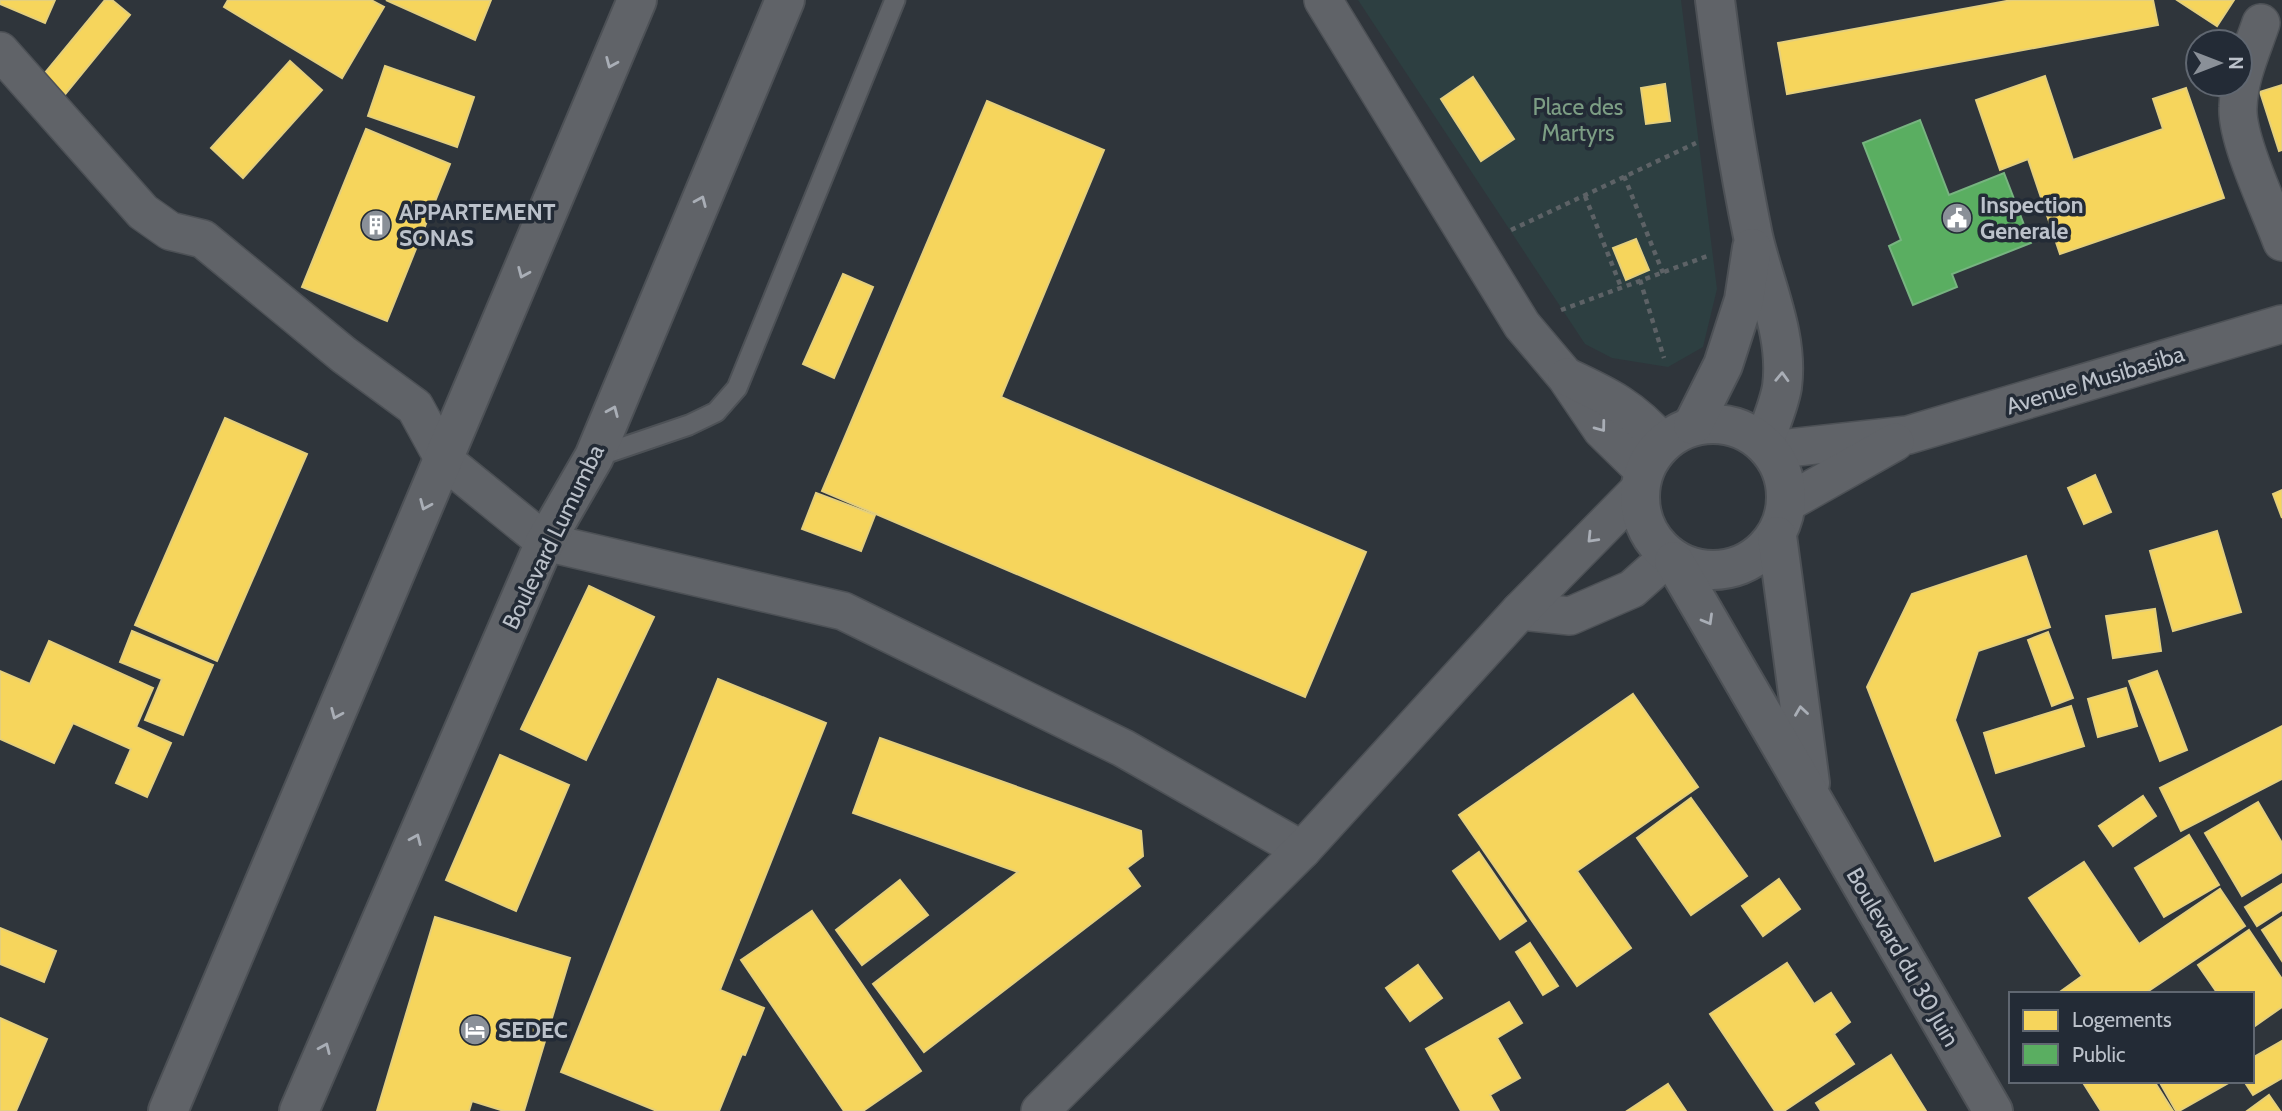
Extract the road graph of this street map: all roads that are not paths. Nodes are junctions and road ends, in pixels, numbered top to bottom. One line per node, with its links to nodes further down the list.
1 (637, 0): 15 (street, one-way to 15)
2 (785, 0): 13 (street, Boulevard Lumumba, one-way to 2)
3 (895, 0): 13 (lane)
4 (1323, 0): 14 (street)
5 (1715, 0): 8 (street)
6 (2261, 23): 9 (street)
7 (0, 51): 15 (street)
8 (1754, 239): 12 (street, one-way to 8); 14 (street)
9 (2282, 242)
10 (2282, 324): 11 (street, Avenue Musibasiba)
11 (1908, 435): 12 (street); 16 (street)
12 (1767, 446): 14 (street); 16 (street)
13 (594, 457): 17 (street, Boulevard Lumumba)
14 (1660, 457): 18 (street); 19 (street, one-way to 19)
15 (444, 460): 17 (street); 22 (street, one-way to 22)
16 (1782, 520): 18 (street); 20 (street, one-way to 16)
17 (545, 542): 21 (street); 23 (street, Boulevard Lumumba, one-way to 17)
18 (1671, 559): 19 (street); 20 (street, Boulevard du 30 Juin, one-way to 20)
19 (1520, 611): 21 (street)
20 (1813, 803): 25 (street, Boulevard du 30 Juin)
21 (1302, 850): 24 (street)
22 (168, 1111)
23 (299, 1111)
24 (1040, 1111)
25 (1993, 1111)

